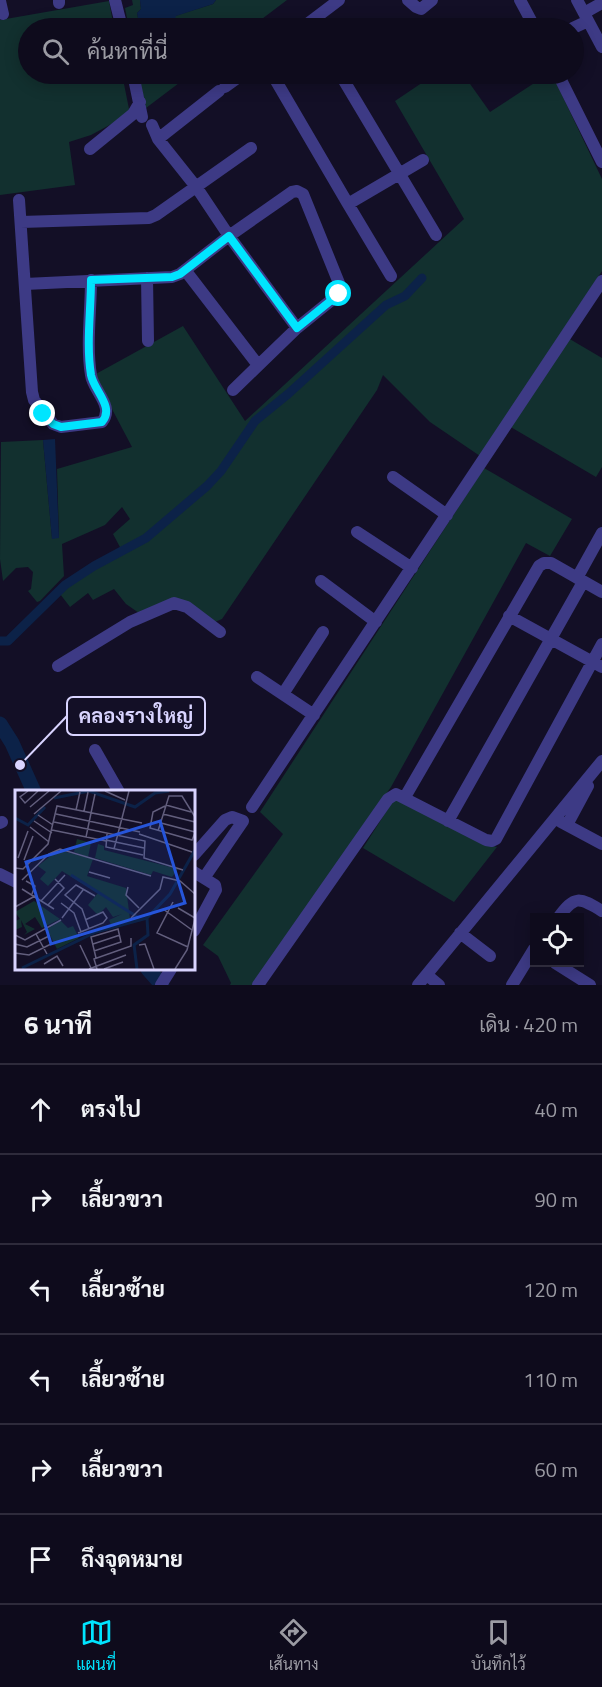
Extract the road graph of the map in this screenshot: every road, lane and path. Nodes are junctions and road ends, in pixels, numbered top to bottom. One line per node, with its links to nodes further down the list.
1 (115, 0): 11 (street)
2 (339, 0): 12 (street)
3 (408, 0): 4 (street)
4 (432, 0)
5 (520, 0): 13 (street)
6 (577, 0): 10 (street)
7 (0, 1): 9 (street)
8 (602, 3): 10 (street)
9 (3, 14)
10 (586, 17): 14 (street)
11 (120, 18)
12 (318, 18)
13 (530, 18)
14 (602, 47)
15 (136, 84): 20 (street)
16 (229, 84): 21 (street)
17 (278, 84): 29 (street)
18 (346, 84): 26 (street)
19 (563, 84): 25 (street)
20 (140, 102): 21 (street); 22 (street)
21 (150, 126): 27 (street)
22 (90, 148)
23 (251, 148): 27 (street)
24 (423, 160): 26 (street)
25 (602, 162)
26 (399, 174): 29 (street); 31 (street)
27 (197, 188): 30 (street); 32 (street)
28 (19, 200): 30 (street)
29 (348, 204): 34 (street)
30 (21, 222): 38 (street)
31 (436, 235)
32 (229, 236): 33 (street); 39 (street); 39 (street)
33 (185, 270): 35 (street); 41 (street)
34 (391, 276)
35 (147, 278): 36 (street); 40 (street)
36 (91, 280): 38 (street); 38 (street)
37 (602, 281): 44 (street)
38 (25, 284)
39 (297, 328): 41 (street)
40 (148, 341)
41 (258, 365): 42 (street)
42 (233, 390)
43 (393, 477): 44 (street)
44 (447, 515): 47 (street)
45 (357, 532): 47 (street)
46 (602, 533): 48 (street)
47 (412, 568): 52 (street)
48 (580, 580): 50 (street); 51 (street); 55 (street)
49 (321, 581): 52 (street)
50 (602, 592)
51 (509, 616): 55 (street); 65 (street)
52 (376, 622): 61 (street)
53 (220, 632): 58 (street)
54 (323, 632): 60 (street)
55 (551, 639): 57 (street); 68 (street)
56 (602, 644): 57 (street)
57 (597, 664): 68 (street)
58 (58, 666)
59 (257, 677): 60 (street)
60 (283, 694): 61 (street)
61 (314, 715): 66 (street)
62 (95, 750): 64 (street)
63 (602, 761): 67 (street); 69 (street)
64 (117, 790)
65 (405, 797): 68 (street); 83 (street)
66 (252, 807)
67 (555, 818): 69 (street); 78 (street)
68 (448, 820)
69 (567, 825): 70 (street)
70 (602, 844)
71 (195, 854): 73 (street)
72 (0, 874): 74 (street)
73 (199, 875): 77 (street)
74 (15, 882)
75 (602, 911): 76 (street)
76 (561, 913)
77 (195, 929)
78 (460, 933): 79 (street); 82 (street)
79 (490, 956)
80 (530, 956): 86 (street)
81 (561, 967): 87 (street)
82 (426, 975): 84 (street); 85 (street)
83 (258, 985)
84 (418, 985)
85 (439, 985)
86 (512, 985)
87 (588, 985)

